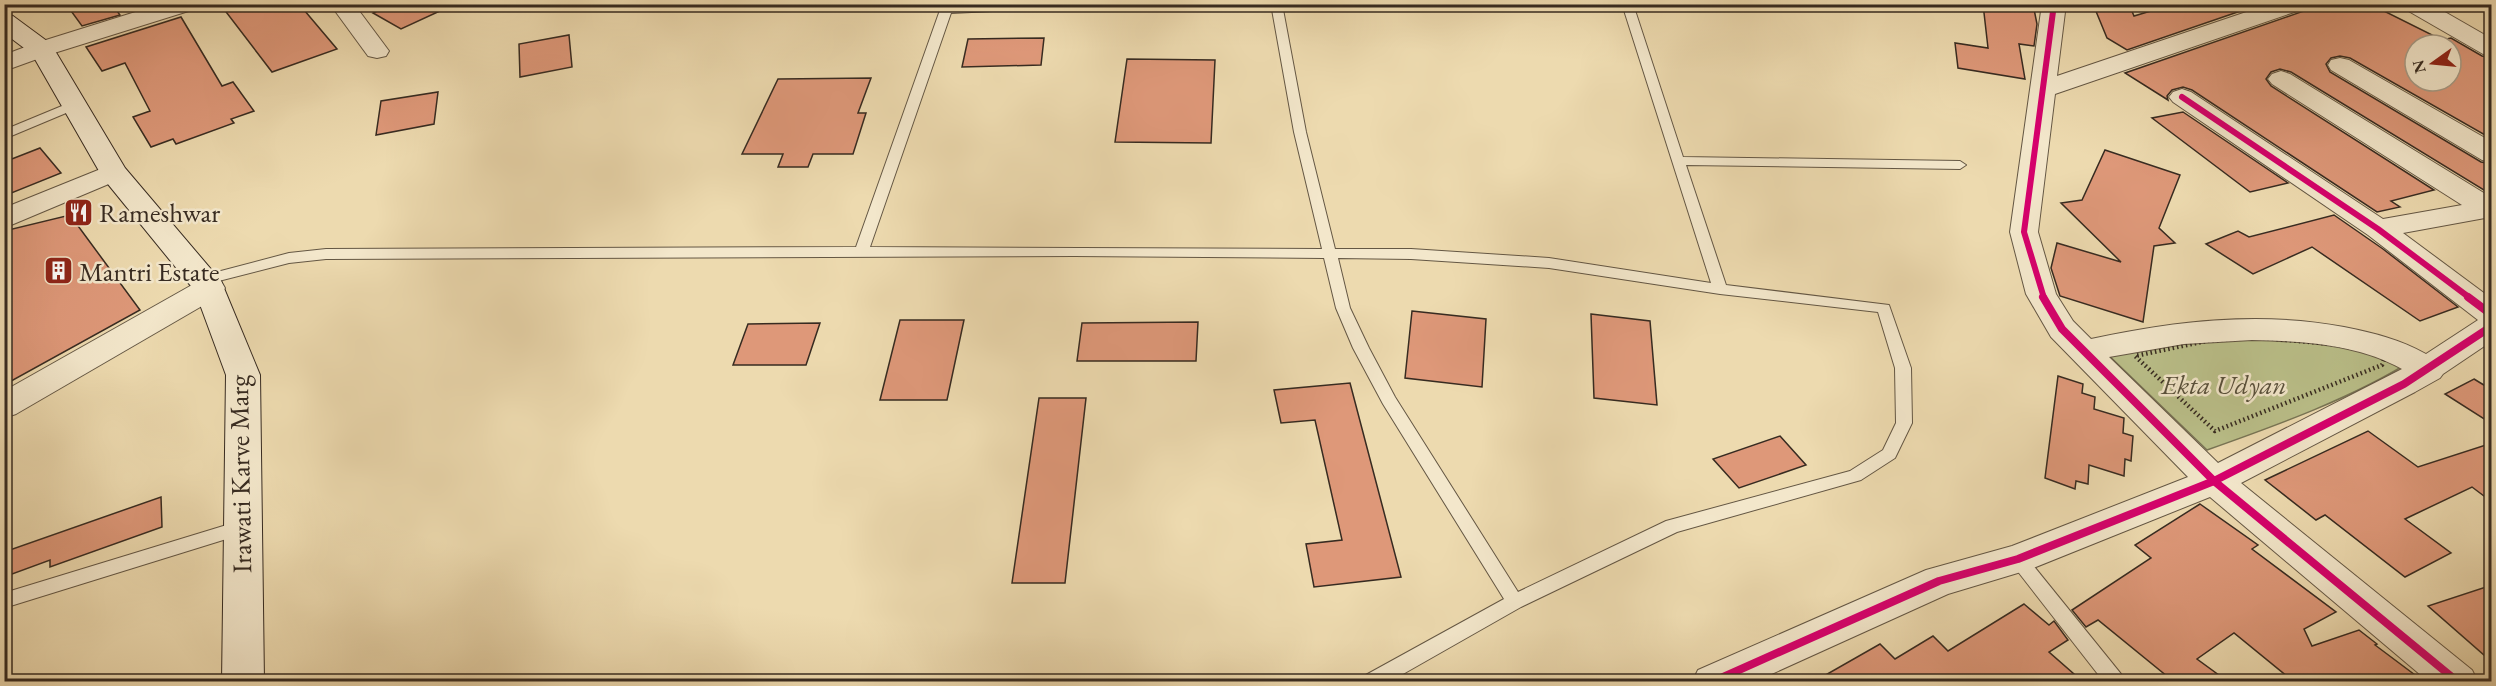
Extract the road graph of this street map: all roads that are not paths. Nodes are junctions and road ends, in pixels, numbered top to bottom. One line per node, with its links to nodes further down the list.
1 (187, 4): 13 (street)
2 (342, 4): 15 (street)
3 (1077, 4): 10 (lane)
4 (1276, 4): 31 (lane)
5 (1627, 4): 24 (lane)
6 (2054, 4): 19 (street)
7 (2214, 4): 12 (street)
8 (2295, 4): 12 (street)
9 (2413, 4): 14 (street)
10 (947, 7): 30 (lane)
11 (4, 21): 13 (main road, Irawati Karve Marg)
12 (2246, 21): 19 (street)
13 (42, 49): 16 (street); 21 (main road, Irawati Karve Marg)
14 (2492, 49)
15 (377, 51)
16 (4, 64)
17 (2340, 64): 23 (street)
18 (2281, 79): 27 (street)
19 (2041, 90): 36 (street)
20 (2182, 97): 29 (street)
21 (74, 105): 22 (lane); 26 (main road, Irawati Karve Marg)
22 (4, 135)
23 (2492, 154)
24 (1679, 161): 25 (lane); 33 (lane)
25 (1960, 165)
26 (113, 172): 28 (street); 32 (main road, Irawati Karve Marg)
27 (2490, 209): 29 (street)
28 (4, 219)
29 (2378, 230): 34 (street)
30 (861, 252): 31 (lane); 32 (lane)
31 (1329, 254): 33 (lane); 43 (lane)
32 (207, 284): 38 (street); 40 (main road, Irawati Karve Marg)
33 (1720, 289): 43 (lane)
34 (2492, 315)
35 (2492, 326): 37 (street)
36 (2084, 351): 37 (street); 39 (street)
37 (2429, 370): 39 (street)
38 (4, 406)
39 (2214, 481): 41 (street); 48 (street)
40 (243, 527): 42 (lane); 45 (main road, Irawati Karve Marg)
41 (2018, 559): 44 (lane); 47 (street)
42 (4, 601)
43 (1515, 602): 46 (lane)
44 (2114, 680)
45 (243, 681)
46 (1371, 681)
47 (1712, 681)
48 (2458, 681)

